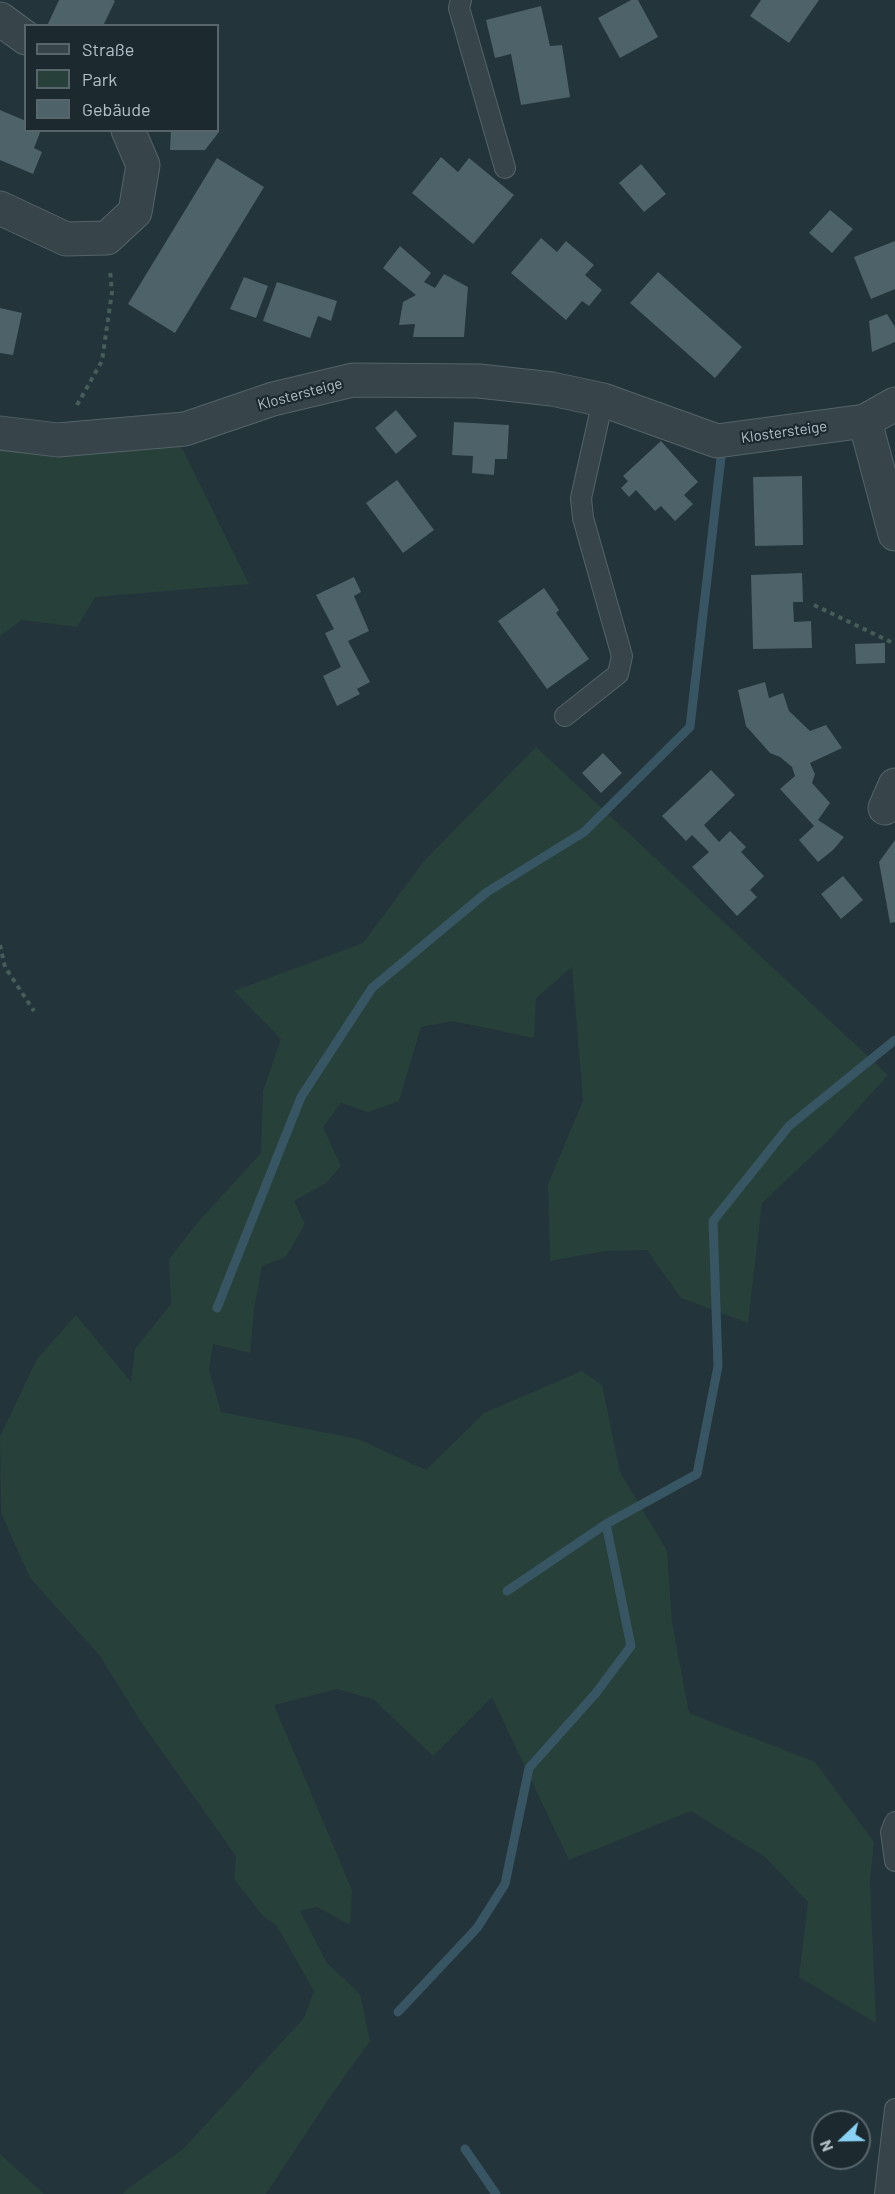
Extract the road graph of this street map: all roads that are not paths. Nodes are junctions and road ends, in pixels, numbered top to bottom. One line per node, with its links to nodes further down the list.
1 (461, 0): 5 (lane)
2 (0, 19): 3 (street)
3 (24, 37)
4 (129, 132): 6 (street)
5 (505, 168)
6 (0, 208)
7 (603, 400): 9 (street, Klostersteige); 10 (street, Klostersteige); 12 (lane)
8 (895, 404): 9 (street, Klostersteige)
9 (865, 421): 11 (street)
10 (0, 433)
11 (895, 534)
12 (565, 716)
13 (895, 1822): 14 (lane)
14 (895, 1861)
15 (895, 2109): 16 (lane)
16 (885, 2194)

